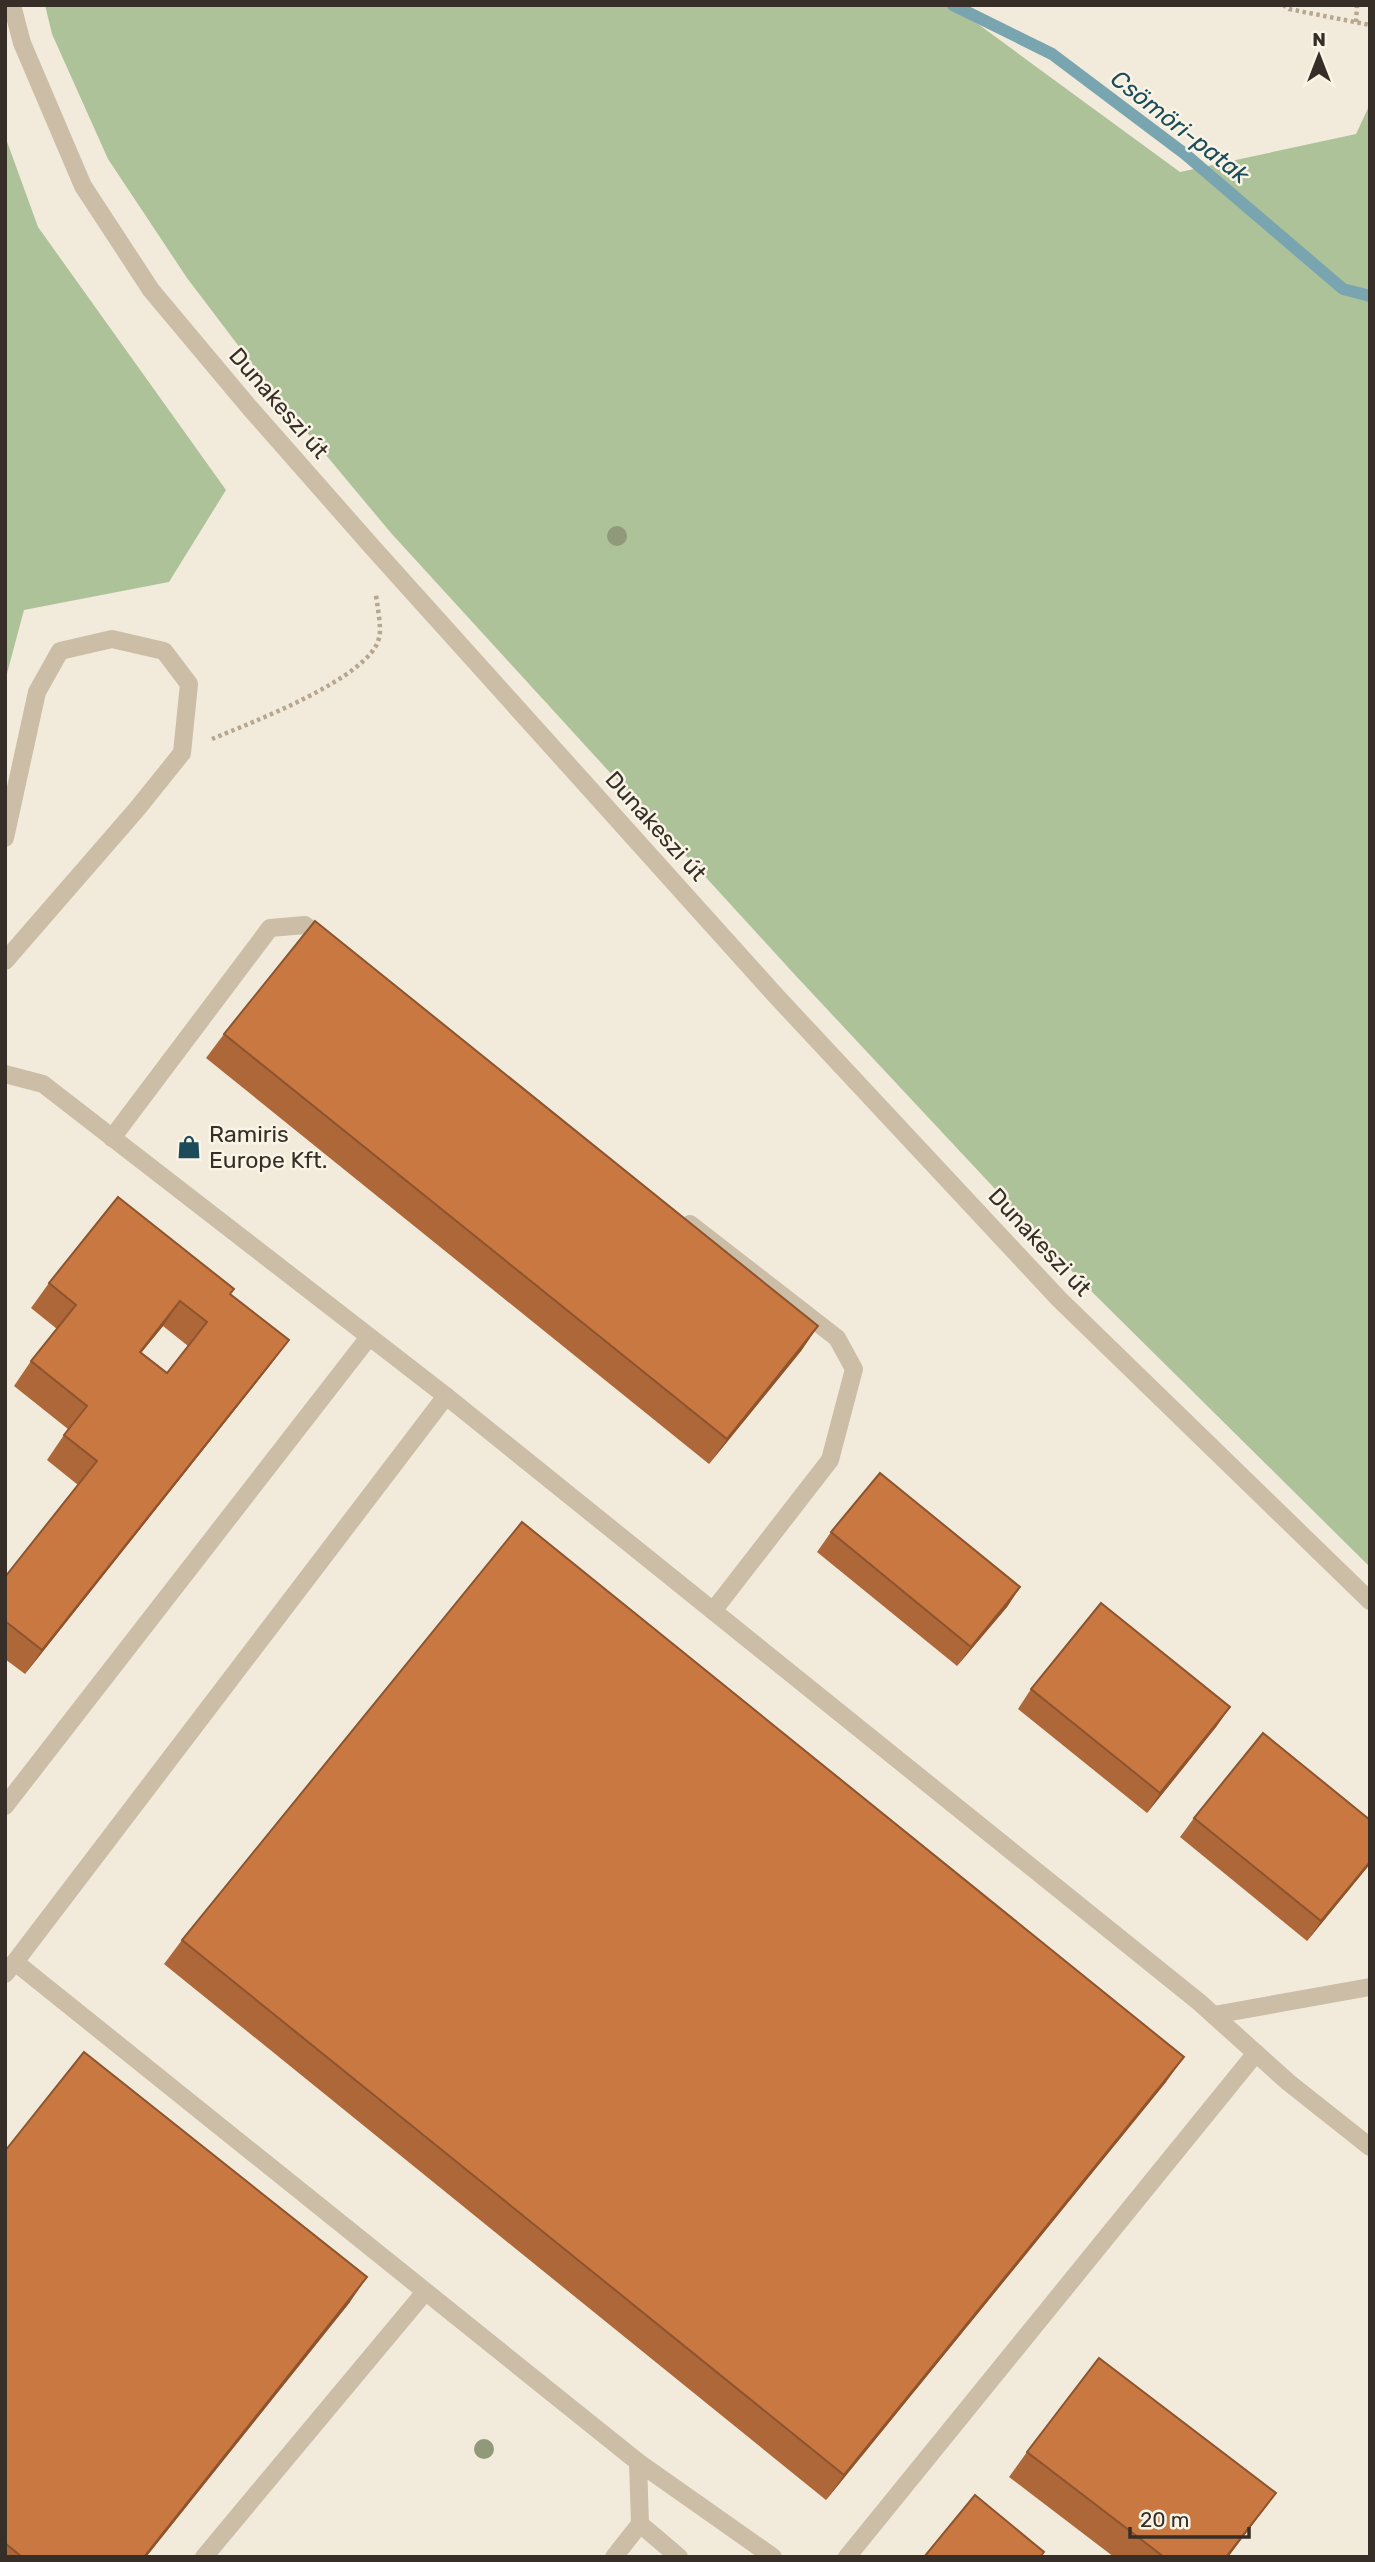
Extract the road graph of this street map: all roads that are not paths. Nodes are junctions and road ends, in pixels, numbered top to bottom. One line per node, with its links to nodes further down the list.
1 (12, 5): 10 (street, Dunakeszi út)
2 (5, 838): 4 (street)
3 (338, 951): 6 (street)
4 (5, 961)
5 (5, 1074): 6 (street)
6 (113, 1138): 8 (street)
7 (674, 1212): 11 (street)
8 (369, 1337): 9 (street); 12 (street)
9 (446, 1396): 11 (street); 13 (street)
10 (1370, 1601)
11 (713, 1611): 15 (street)
12 (5, 1806)
13 (10, 1968): 18 (street)
14 (1370, 1987): 15 (street)
15 (1214, 2015): 16 (street)
16 (1256, 2053): 17 (street); 25 (street)
17 (1370, 2147)
18 (425, 2292): 19 (street); 21 (street)
19 (638, 2462): 20 (street); 24 (street)
20 (640, 2524): 22 (street); 23 (street)
21 (204, 2557)
22 (614, 2557)
23 (679, 2557)
24 (773, 2557)
25 (847, 2557)

